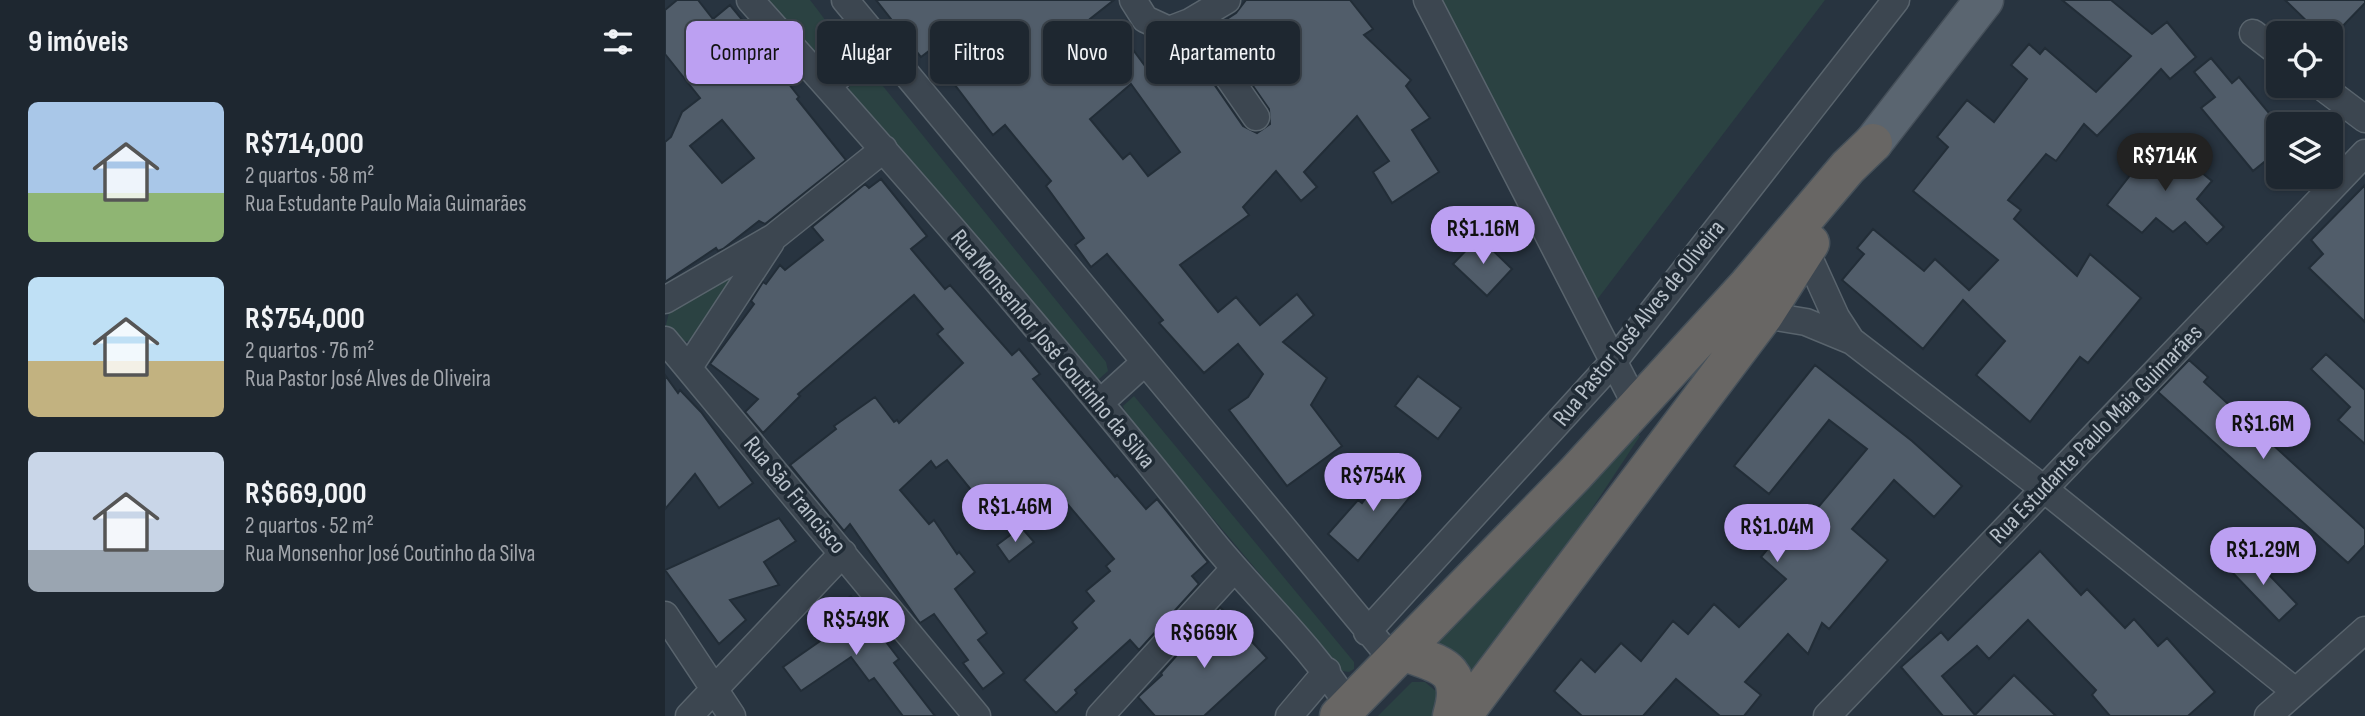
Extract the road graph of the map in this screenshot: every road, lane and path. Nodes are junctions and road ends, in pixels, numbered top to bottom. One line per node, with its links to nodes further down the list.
1 (750, 0): 15 (street, Rua Monsenhor José Coutinho da Silva)
2 (845, 0): 8 (street)
3 (1133, 0): 9 (street)
4 (1227, 0): 10 (street)
5 (1427, 0): 28 (street)
6 (1896, 0): 28 (street, Rua Pastor José Alves de Oliveira)
7 (1984, 0): 19 (main road, Rua Pastor José Alves de Oliveira)
8 (862, 21)
9 (1148, 21)
10 (1192, 21)
11 (2253, 33): 12 (street)
12 (2266, 43)
13 (914, 84): 29 (street)
14 (1233, 84): 17 (street)
15 (828, 86): 20 (street, Rua Monsenhor José Coutinho da Silva)
16 (2338, 98): 18 (street)
17 (1256, 117)
18 (2365, 119)
19 (1873, 143): 23 (highway, Rua Pastor José Alves de Oliveira); 32 (highway, Rua Pastor José Alves de Oliveira)
20 (884, 149): 22 (street); 31 (street, Rua Monsenhor José Coutinho da Silva)
21 (2365, 153): 33 (street, Rua Estudante Paulo Maia Guimarães)
22 (774, 237): 24 (street); 30 (street)
23 (1806, 251): 25 (highway, Rua Pastor José Alves de Oliveira); 27 (street)
24 (665, 300)
25 (1763, 315): 27 (street); 50 (highway, Rua Pastor José Alves de Oliveira)
26 (665, 340): 30 (street, Rua São Francisco)
27 (1851, 341): 33 (street)
28 (1614, 361): 32 (street); 38 (street, Rua Pastor José Alves de Oliveira)
29 (1145, 362): 31 (street); 38 (street)
30 (689, 367): 34 (street, Rua São Francisco)
31 (1101, 402): 35 (street, Rua Monsenhor José Coutinho da Silva)
32 (1637, 407): 39 (highway, Rua Pastor José Alves de Oliveira)
33 (2044, 489): 42 (street); 51 (street, Rua Estudante Paulo Maia Guimarães)
34 (843, 553): 41 (street); 46 (street, Rua São Francisco)
35 (1234, 569): 40 (street, Rua Monsenhor José Coutinho da Silva); 47 (street)
36 (665, 615): 41 (street)
37 (2365, 630): 42 (street)
38 (1367, 632): 39 (street)
39 (1397, 655): 43 (highway, Rua Pastor José Alves de Oliveira); 49 (highway)
40 (1327, 671): 43 (street, Rua Monsenhor José Coutinho da Silva); 48 (street)
41 (715, 690): 44 (street); 45 (street)
42 (2295, 691): 52 (street)
43 (1344, 710)
44 (689, 716)
45 (732, 716)
46 (977, 716)
47 (1100, 716)
48 (1289, 716)
49 (1452, 716)
50 (1462, 716)
51 (1828, 716)
52 (2268, 716)

